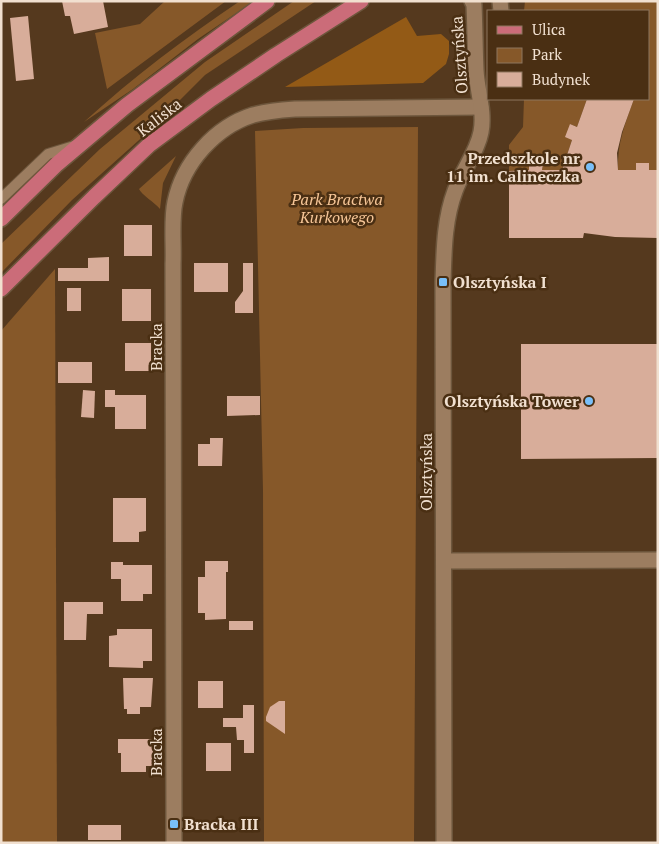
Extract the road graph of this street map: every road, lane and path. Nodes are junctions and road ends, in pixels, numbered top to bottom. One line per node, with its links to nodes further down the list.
1 (267, 1): 5 (main road, Kaliska)
2 (361, 1): 8 (main road, Kaliska)
3 (472, 1): 4 (street, Olsztyńska)
4 (484, 103): 10 (street, Olsztyńska); 11 (street, Bracka)
5 (80, 145): 6 (lane); 7 (main road, Kaliska)
6 (1, 199)
7 (1, 219)
8 (1, 289)
9 (658, 560): 10 (street)
10 (444, 561): 12 (street, Olsztyńska)
11 (174, 843)
12 (444, 843)

